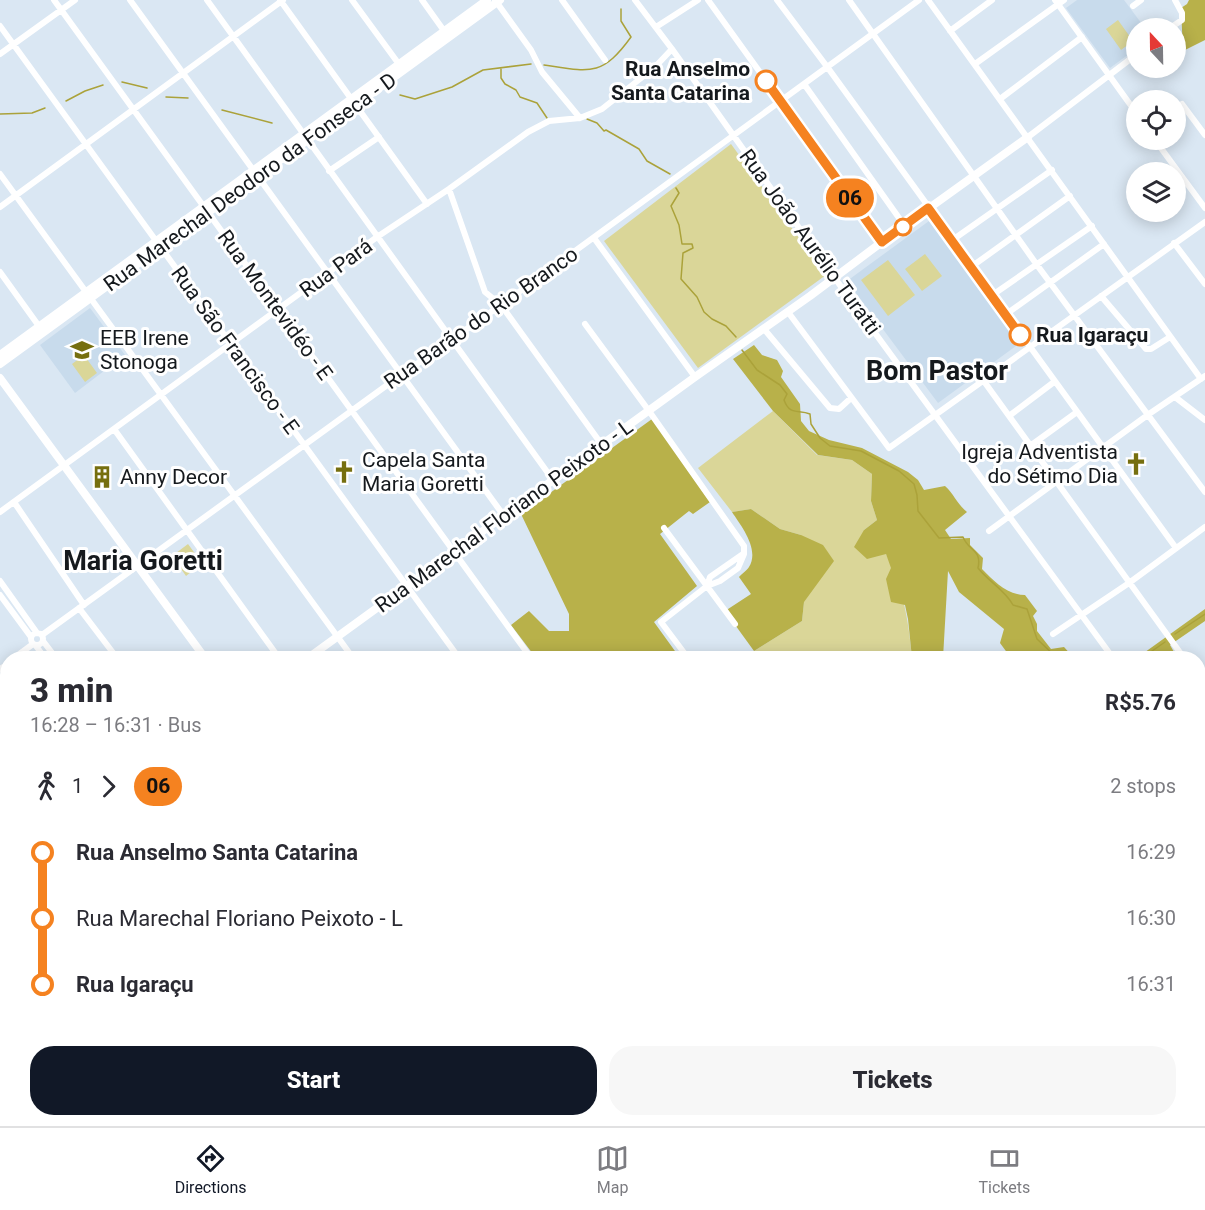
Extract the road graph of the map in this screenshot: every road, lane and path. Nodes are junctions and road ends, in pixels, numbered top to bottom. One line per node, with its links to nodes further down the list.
1 (54, 0): 23 (street, Rua Montevidéo - E)
2 (75, 0): 23 (street)
3 (130, 0): 40 (street)
4 (207, 0): 30 (street)
5 (281, 0): 30 (street); 46 (street)
6 (352, 0): 38 (street)
7 (422, 0): 28 (street)
8 (487, 0): 28 (street, Rua Marechal Deodoro da Fonseca - D)
9 (562, 0): 35 (street)
10 (635, 0): 26 (street, Rua João Aurélio Turatti)
11 (698, 0): 26 (street)
12 (708, 0): 45 (street)
13 (777, 0): 39 (street)
14 (849, 0): 29 (street)
15 (920, 0): 29 (street, Rua Barão do Rio Branco)
16 (928, 0): 27 (street)
17 (992, 0): 27 (street)
18 (1141, 0): 22 (street)
19 (1175, 0): 24 (street)
20 (497, 1): 28 (street, Rua Marechal Deodoro da Fonseca - D); 49 (street)
21 (1059, 1): 31 (street); 37 (street)
22 (1133, 6)
23 (61, 10): 32 (street); 48 (street, Rua Montevidéo - E)
24 (1182, 18)
25 (0, 26): 32 (street, Rua São Francisco - E)
26 (656, 27): 33 (street, Rua João Aurélio Turatti)
27 (951, 31): 37 (street)
28 (447, 34): 38 (street, Rua Marechal Deodoro da Fonseca - D)
29 (874, 34): 39 (street, Rua Barão do Rio Branco); 61 (street)
30 (233, 36): 40 (street); 53 (street)
31 (1082, 37): 41 (street); 43 (street)
32 (14, 45): 34 (street); 55 (street, Rua São Francisco - E)
33 (672, 49): 49 (street, Rua Pará); 50 (street, Rua João Aurélio Turatti)
34 (0, 54)
35 (605, 60)
36 (1126, 62): 41 (street, Rua Marechal Floriano Peixoto - L)
37 (975, 64): 43 (street)
38 (401, 67): 46 (street, Rua Marechal Deodoro da Fonseca - D)
39 (828, 68): 42 (street, Rua Barão do Rio Branco); 67 (street)
40 (184, 74): 48 (street); 59 (street)
41 (1109, 75): 44 (street); 52 (street, Rua Marechal Floriano Peixoto - L)
42 (804, 84): 45 (street, Rua Barão do Rio Branco); 72 (street)
43 (1000, 99): 52 (street)
44 (1126, 99)
45 (780, 101): 50 (street, Rua Barão do Rio Branco); 78 (street)
46 (353, 102): 53 (street, Rua Marechal Deodoro da Fonseca - D); 54 (street)
47 (1186, 109): 51 (street)
48 (134, 110): 55 (street); 70 (street, Rua Montevidéo - E)
49 (580, 118): 62 (street, Rua Pará)
50 (733, 135): 76 (street, Rua Barão do Rio Branco); 86 (street, Rua João Aurélio Turatti)
51 (1205, 135)
52 (1028, 136): 57 (street); 61 (street, Rua Marechal Floriano Peixoto - L)
53 (305, 137): 58 (street); 59 (street, Rua Marechal Deodoro da Fonseca - D)
54 (379, 137): 58 (street); 65 (street)
55 (86, 145): 63 (street); 80 (street, Rua São Francisco - E)
56 (1162, 150): 69 (street)
57 (1052, 170): 64 (street); 68 (street)
58 (329, 171): 75 (street)
59 (255, 173): 70 (street, Rua Marechal Deodoro da Fonseca - D); 85 (street)
60 (0, 174): 63 (street)
61 (974, 176): 67 (street, Rua Marechal Floriano Peixoto - L); 68 (street)
62 (449, 189): 65 (street, Rua Pará); 93 (street)
63 (16, 196): 66 (street); 90 (street)
64 (1070, 196): 73 (street); 74 (street)
65 (427, 204): 75 (street, Rua Pará)
66 (0, 207)
67 (928, 208): 72 (street, Rua Marechal Floriano Peixoto - L); 77 (street)
68 (998, 208): 74 (street); 77 (street)
69 (1205, 208)
70 (205, 209): 80 (street, Rua Marechal Deodoro da Fonseca - D); 94 (street, Rua Montevidéo - E)
71 (1205, 222): 79 (street)
72 (904, 225): 78 (street, Rua Marechal Floriano Peixoto - L)
73 (1092, 226): 81 (street); 82 (street)
74 (1017, 236): 82 (street); 83 (street)
75 (377, 237): 85 (street, Rua Pará); 102 (street)
76 (594, 238): 93 (street, Rua Barão do Rio Branco); 109 (street)
77 (951, 241): 83 (street)
78 (882, 242): 86 (street, Rua Marechal Floriano Peixoto - L)
79 (1174, 243): 87 (street); 89 (street)
80 (159, 244): 90 (street, Rua Marechal Deodoro da Fonseca - D); 103 (street, Rua São Francisco - E)
81 (1104, 244): 87 (street); 88 (street)
82 (1037, 265): 88 (street); 91 (street)
83 (971, 267): 91 (street)
84 (0, 272): 99 (street)
85 (328, 273): 94 (street, Rua Pará); 108 (street)
86 (834, 278): 95 (street, Rua Marechal Floriano Peixoto - L); 121 (street, Rua João Aurélio Turatti)
87 (1128, 278): 92 (street); 101 (street)
88 (1052, 283): 96 (street); 97 (street)
89 (1205, 284)
90 (89, 295): 99 (street, Rua Marechal Deodoro da Fonseca - D); 114 (street)
91 (992, 296): 96 (street)
92 (1101, 296): 97 (street); 101 (street)
93 (501, 305): 102 (street, Rua Barão do Rio Branco); 126 (street)
94 (278, 309): 103 (street, Rua Pará); 117 (street, Rua Montevidéo - E)
95 (788, 312): 100 (street, Rua Marechal Floriano Peixoto - L); 116 (street)
96 (1005, 315): 105 (street)
97 (1075, 315): 105 (street); 120 (street)
98 (585, 324): 118 (street)
99 (41, 329): 104 (street, Rua Marechal Deodoro da Fonseca - D)
100 (764, 329): 109 (street, Rua Marechal Floriano Peixoto - L); 116 (street)
101 (1170, 336): 111 (street)
102 (451, 340): 108 (street, Rua Barão do Rio Branco); 130 (street)
103 (231, 344): 114 (street, Rua Pará); 125 (street, Rua São Francisco - E)
104 (19, 346): 106 (street, Rua Marechal Deodoro da Fonseca - D); 107 (street, Rua Marechal Deodoro da Fonseca - D)
105 (1029, 348): 112 (street); 113 (street)
106 (0, 355)
107 (0, 364)
108 (401, 375): 117 (street, Rua Barão do Rio Branco); 136 (street)
109 (695, 377): 118 (street, Rua Marechal Floriano Peixoto - L)
110 (0, 378): 129 (street)
111 (1203, 378): 115 (street)
112 (983, 380): 121 (street); 122 (street)
113 (1054, 382): 119 (street); 122 (street)
114 (162, 394): 124 (street, Rua Pará); 133 (street)
115 (1175, 397): 120 (street); 123 (street)
116 (851, 398): 121 (street)
117 (351, 411): 125 (street, Rua Barão do Rio Branco); 143 (street, Rua Montevidéo - E)
118 (649, 411): 126 (street, Rua Marechal Floriano Peixoto - L); 148 (street)
119 (1077, 412): 127 (street); 128 (street)
120 (1149, 414): 128 (street); 132 (street)
121 (935, 415): 137 (street, Rua João Aurélio Turatti)
122 (1009, 416): 127 (street)
123 (1205, 420)
124 (114, 429): 129 (street, Rua Pará); 140 (street)
125 (304, 445): 133 (street, Rua Barão do Rio Branco); 147 (street, Rua São Francisco - E)
126 (602, 445): 130 (street, Rua Marechal Floriano Peixoto - L)
127 (1030, 446): 131 (street)
128 (1102, 447): 131 (street); 142 (street)
129 (64, 465): 134 (street, Rua Pará); 144 (street)
130 (553, 480): 136 (street, Rua Marechal Floriano Peixoto - L)
131 (1056, 481): 137 (street); 145 (street)
132 (1205, 492)
133 (235, 495): 140 (street, Rua Barão do Rio Branco); 157 (street)
134 (14, 502): 135 (street, Rua Pará); 150 (street)
135 (0, 512)
136 (504, 516): 143 (street, Rua Marechal Floriano Peixoto - L)
137 (1009, 516): 141 (street); 153 (street, Rua João Aurélio Turatti)
138 (1205, 527): 142 (street)
139 (664, 528): 148 (street)
140 (187, 530): 144 (street, Rua Barão do Rio Branco); 164 (street)
141 (989, 531)
142 (1176, 548): 145 (street)
143 (454, 552): 147 (street, Rua Marechal Floriano Peixoto - L); 168 (street, Rua Montevidéo - E)
144 (138, 566): 150 (street, Rua Barão do Rio Branco); 163 (street)
145 (1129, 583): 153 (street); 171 (street)
146 (1, 584): 151 (street)
147 (407, 586): 157 (street, Rua Marechal Floriano Peixoto - L); 167 (street, Rua São Francisco - E)
148 (707, 586): 154 (street); 169 (street)
149 (0, 595): 152 (street)
150 (82, 606): 156 (street, Rua Barão do Rio Branco); 162 (street)
151 (22, 610): 152 (street); 156 (street)
152 (14, 615): 158 (street)
153 (1081, 615): 155 (street); 170 (street, Rua João Aurélio Turatti)
154 (735, 624)
155 (1053, 634)
156 (41, 636): 158 (street); 158 (street); 161 (street)
157 (337, 637): 165 (street, Rua Marechal Floriano Peixoto - L); 166 (street)
158 (33, 642): 159 (street); 160 (street)
159 (22, 651)
160 (40, 651)
161 (51, 651)
162 (112, 651)
163 (200, 651)
164 (274, 651)
165 (318, 651)
166 (348, 651)
167 (454, 651)
168 (526, 651)
169 (683, 651)
170 (1108, 651)
171 (1179, 651)

